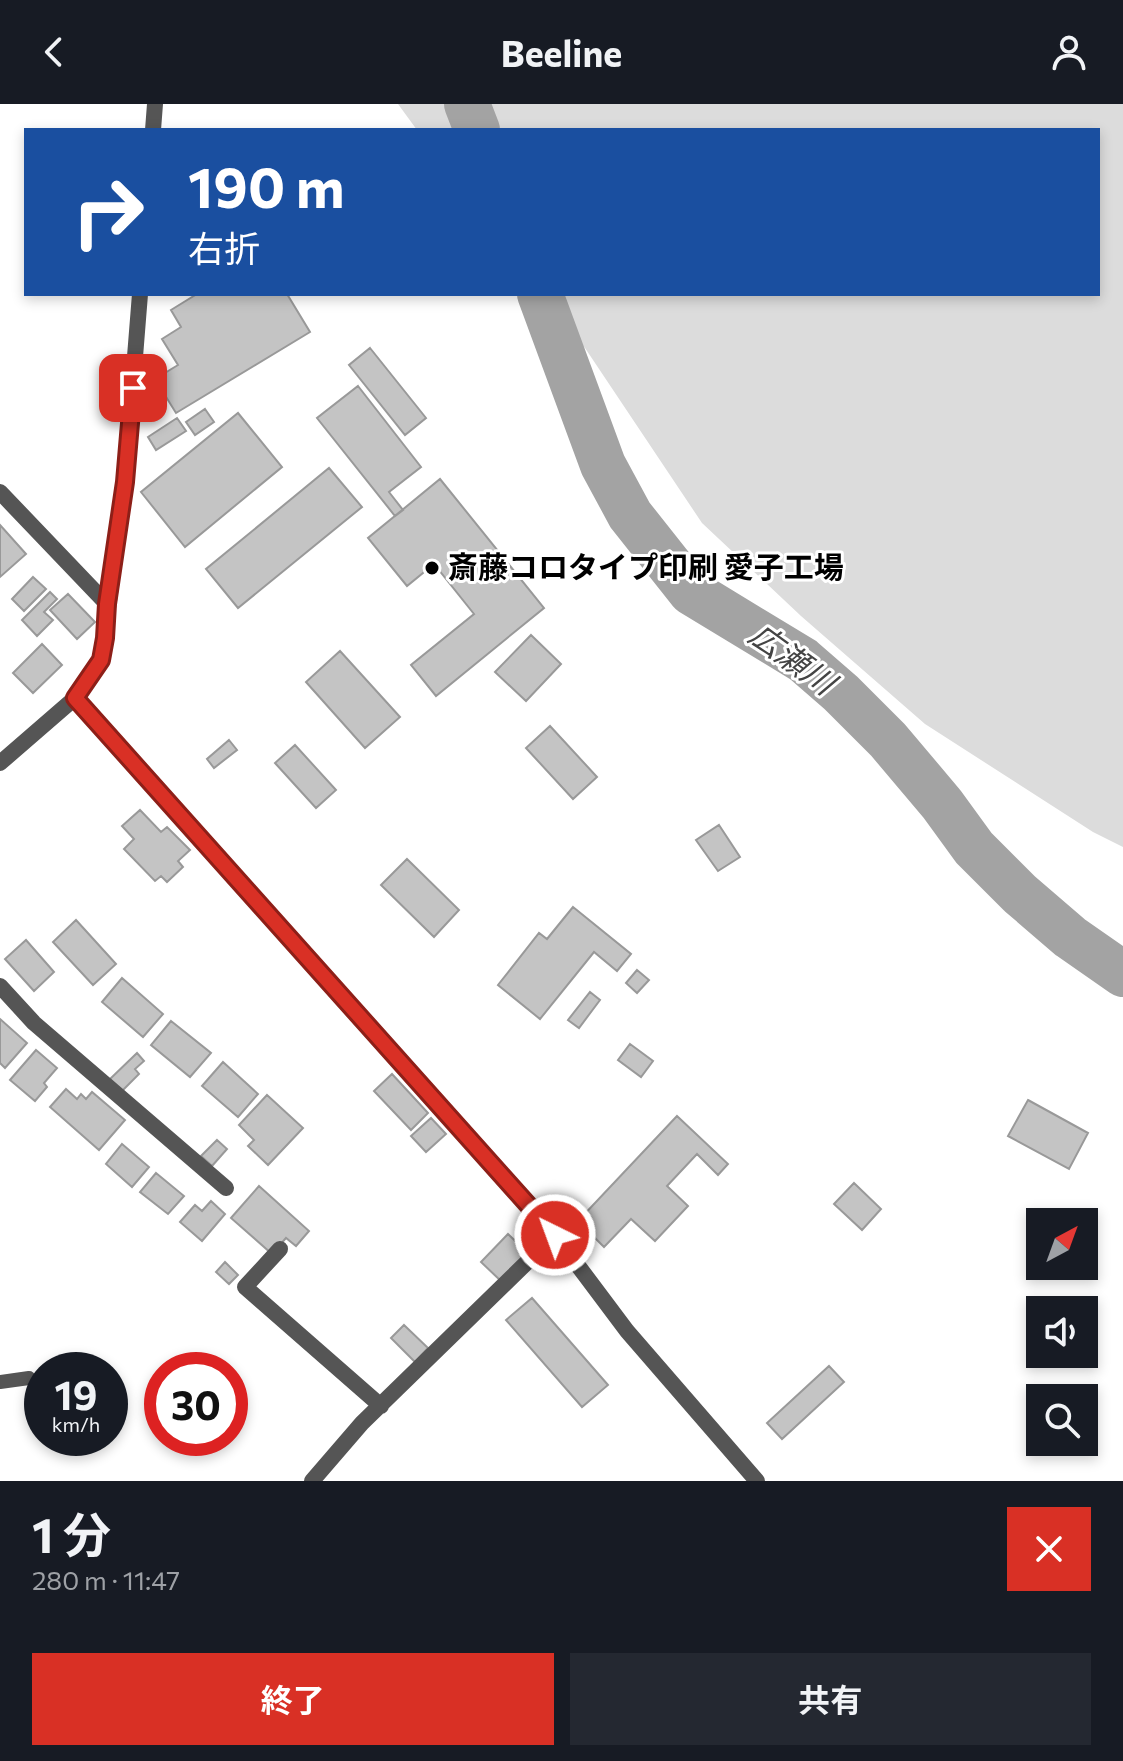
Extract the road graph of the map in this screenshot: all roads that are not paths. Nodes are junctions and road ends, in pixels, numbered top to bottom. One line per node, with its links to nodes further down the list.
1 (155, 104): 2 (street)
2 (153, 128)
3 (140, 296): 5 (street)
4 (0, 492): 5 (street)
5 (107, 604): 6 (street)
6 (75, 698): 7 (street); 10 (street)
7 (0, 763)
8 (0, 986): 9 (street)
9 (226, 1188)
10 (555, 1235): 14 (street); 16 (street)
11 (280, 1249): 14 (street)
12 (24, 1379): 13 (lane)
13 (0, 1382)
14 (381, 1406): 15 (street)
15 (312, 1481)
16 (757, 1481)

